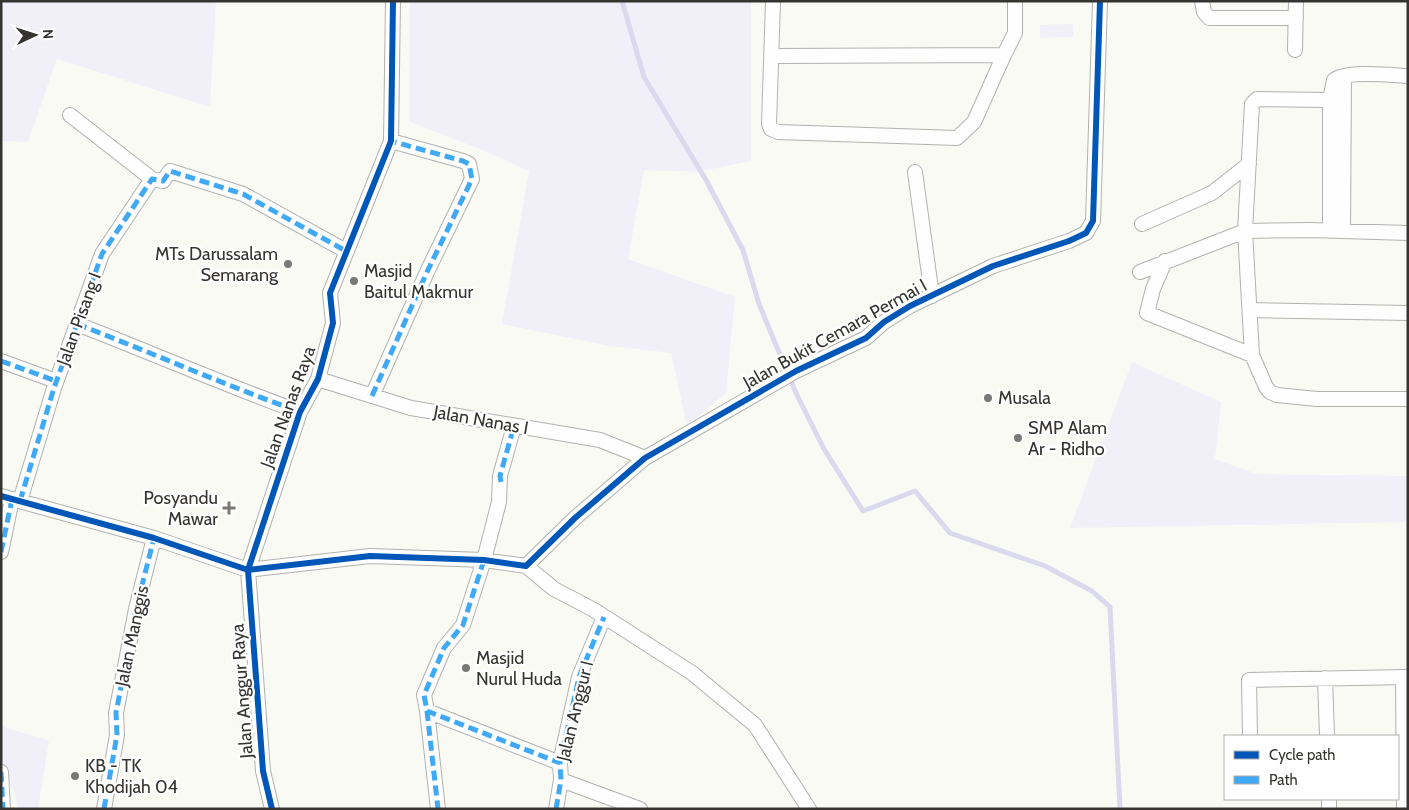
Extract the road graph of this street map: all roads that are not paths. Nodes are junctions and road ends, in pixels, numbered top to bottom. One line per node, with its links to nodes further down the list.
1 (393, 1): 15 (street)
2 (772, 1): 10 (street)
3 (1015, 1): 9 (street)
4 (1100, 1): 26 (street, Jalan Bukit Cemara Permai I)
5 (1202, 1): 7 (street)
6 (1296, 1): 7 (street)
7 (1296, 18): 8 (street)
8 (1296, 50)
9 (1004, 55): 10 (street); 10 (street)
10 (772, 56)
11 (1344, 76): 12 (street); 13 (street); 21 (street)
12 (1408, 76)
13 (1330, 100): 16 (street); 21 (street)
14 (70, 115): 18 (street)
15 (391, 141): 23 (street, Jalan Nanas Raya); 34 (street)
16 (1249, 164): 19 (street); 20 (street)
17 (915, 172): 26 (street)
18 (152, 179): 23 (street); 29 (street, Jalan Pisang I)
19 (1142, 224)
20 (1246, 231): 21 (street); 24 (street); 27 (street)
21 (1336, 231): 22 (street)
22 (1408, 233)
23 (346, 251): 32 (street, Jalan Nanas Raya)
24 (1165, 261): 25 (street); 30 (street)
25 (1140, 272)
26 (932, 296): 38 (street, Jalan Bukit Cemara Permai I)
27 (1250, 310): 28 (street); 30 (street)
28 (1408, 314)
29 (77, 324): 33 (street, Jalan Pisang I); 36 (street)
30 (1252, 355): 35 (street)
31 (1, 361): 33 (street)
32 (318, 379): 34 (street, Jalan Nanas I); 36 (street, Jalan Nanas Raya)
33 (56, 381): 39 (street, Jalan Pisang I)
34 (372, 396): 37 (street, Jalan Nanas I)
35 (1408, 399)
36 (300, 412): 44 (street, Jalan Nanas Raya)
37 (514, 426): 38 (street, Jalan Nanas I); 42 (street)
38 (645, 458): 43 (street, Jalan Bukit Cemara Permai I)
39 (11, 498): 40 (street); 41 (street, Jalan Pisang I)
40 (154, 538): 44 (street); 55 (street, Jalan Manggis)
41 (1, 552)
42 (484, 560): 43 (street); 44 (street); 48 (street)
43 (526, 566): 45 (street)
44 (248, 570): 56 (street, Jalan Anggur Raya)
45 (604, 617): 51 (street, Jalan Anggur I); 60 (street)
46 (1405, 677): 47 (street); 61 (street)
47 (1325, 678): 49 (street); 50 (street)
48 (427, 711): 51 (street); 57 (street)
49 (1250, 735)
50 (1327, 735)
51 (560, 763): 53 (street, Jalan Anggur I)
52 (1, 772): 54 (street)
53 (561, 780): 58 (street, Jalan Anggur I); 59 (street)
54 (3, 809)
55 (104, 809)
56 (272, 809)
57 (438, 809)
58 (556, 809)
59 (640, 809)
60 (809, 809)
61 (1404, 809)

